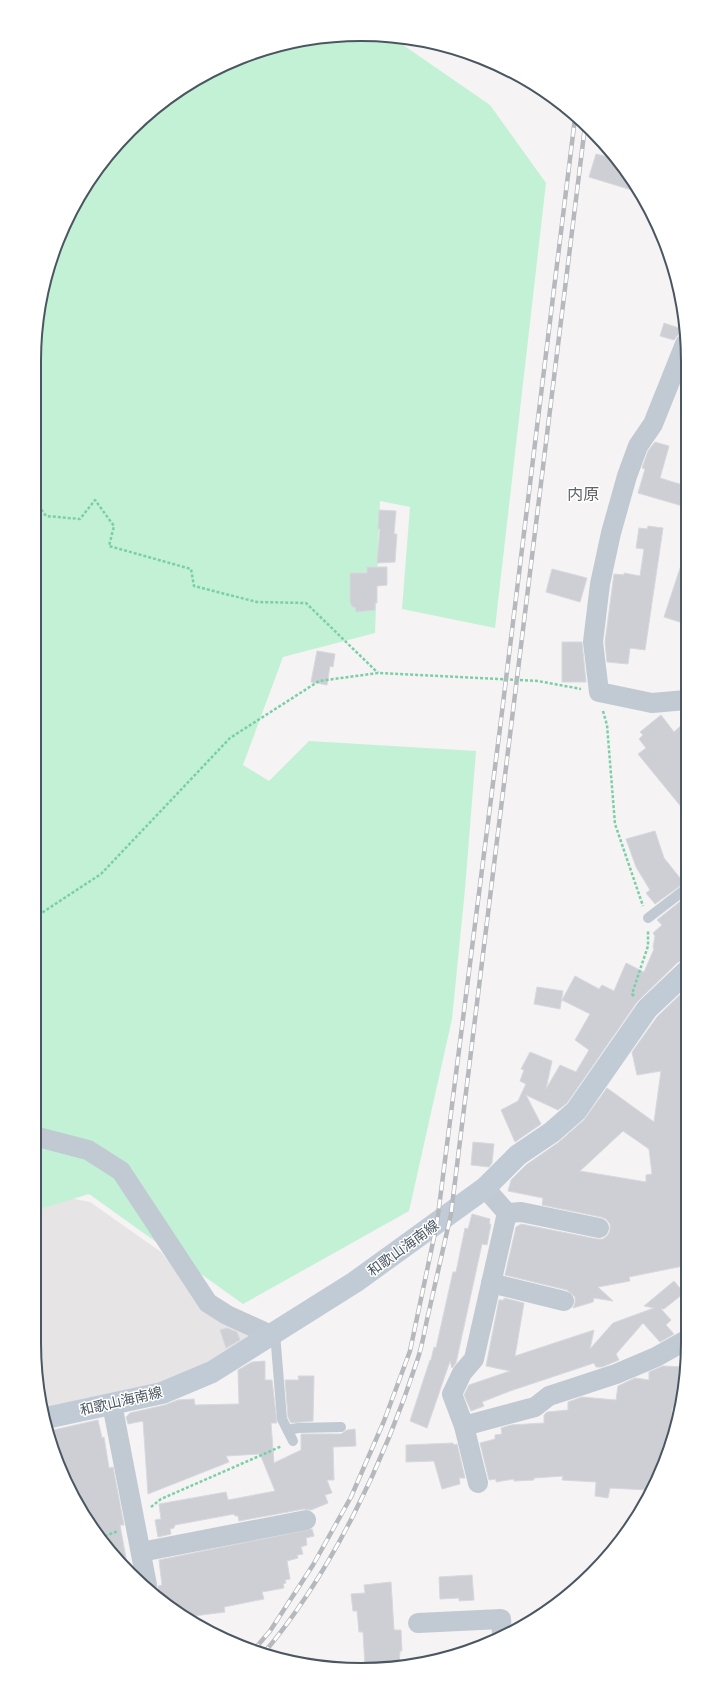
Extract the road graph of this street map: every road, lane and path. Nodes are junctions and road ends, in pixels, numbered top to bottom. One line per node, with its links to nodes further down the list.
1 (681, 355): 4 (street)
2 (41, 509): 3 (path)
3 (378, 673): 4 (path); 7 (path)
4 (599, 692): 5 (street); 8 (path)
5 (681, 700)
6 (681, 893): 8 (lane)
7 (41, 913)
8 (648, 918): 10 (path)
9 (681, 978): 10 (main road, 和歌山海南線)
10 (647, 1009): 12 (main road, 和歌山海南線)
11 (41, 1138): 17 (street)
12 (485, 1188): 13 (street); 17 (main road, 和歌山海南線)
13 (507, 1213): 14 (street); 15 (street)
14 (599, 1228)
15 (491, 1283): 16 (street); 21 (street)
16 (564, 1301)
17 (273, 1334): 19 (main road, 和歌山海南線); 23 (lane)
18 (681, 1344): 21 (street)
19 (112, 1404): 20 (main road, 和歌山海南線); 26 (street)
20 (50, 1417)
21 (464, 1426): 25 (street)
22 (341, 1427): 23 (lane)
23 (288, 1430): 24 (lane)
24 (293, 1441): 26 (path)
25 (478, 1482)
26 (134, 1519): 28 (street)
27 (306, 1520): 28 (street)
28 (141, 1552): 29 (street)
29 (146, 1580)
30 (418, 1623): 31 (street)
31 (502, 1631)

